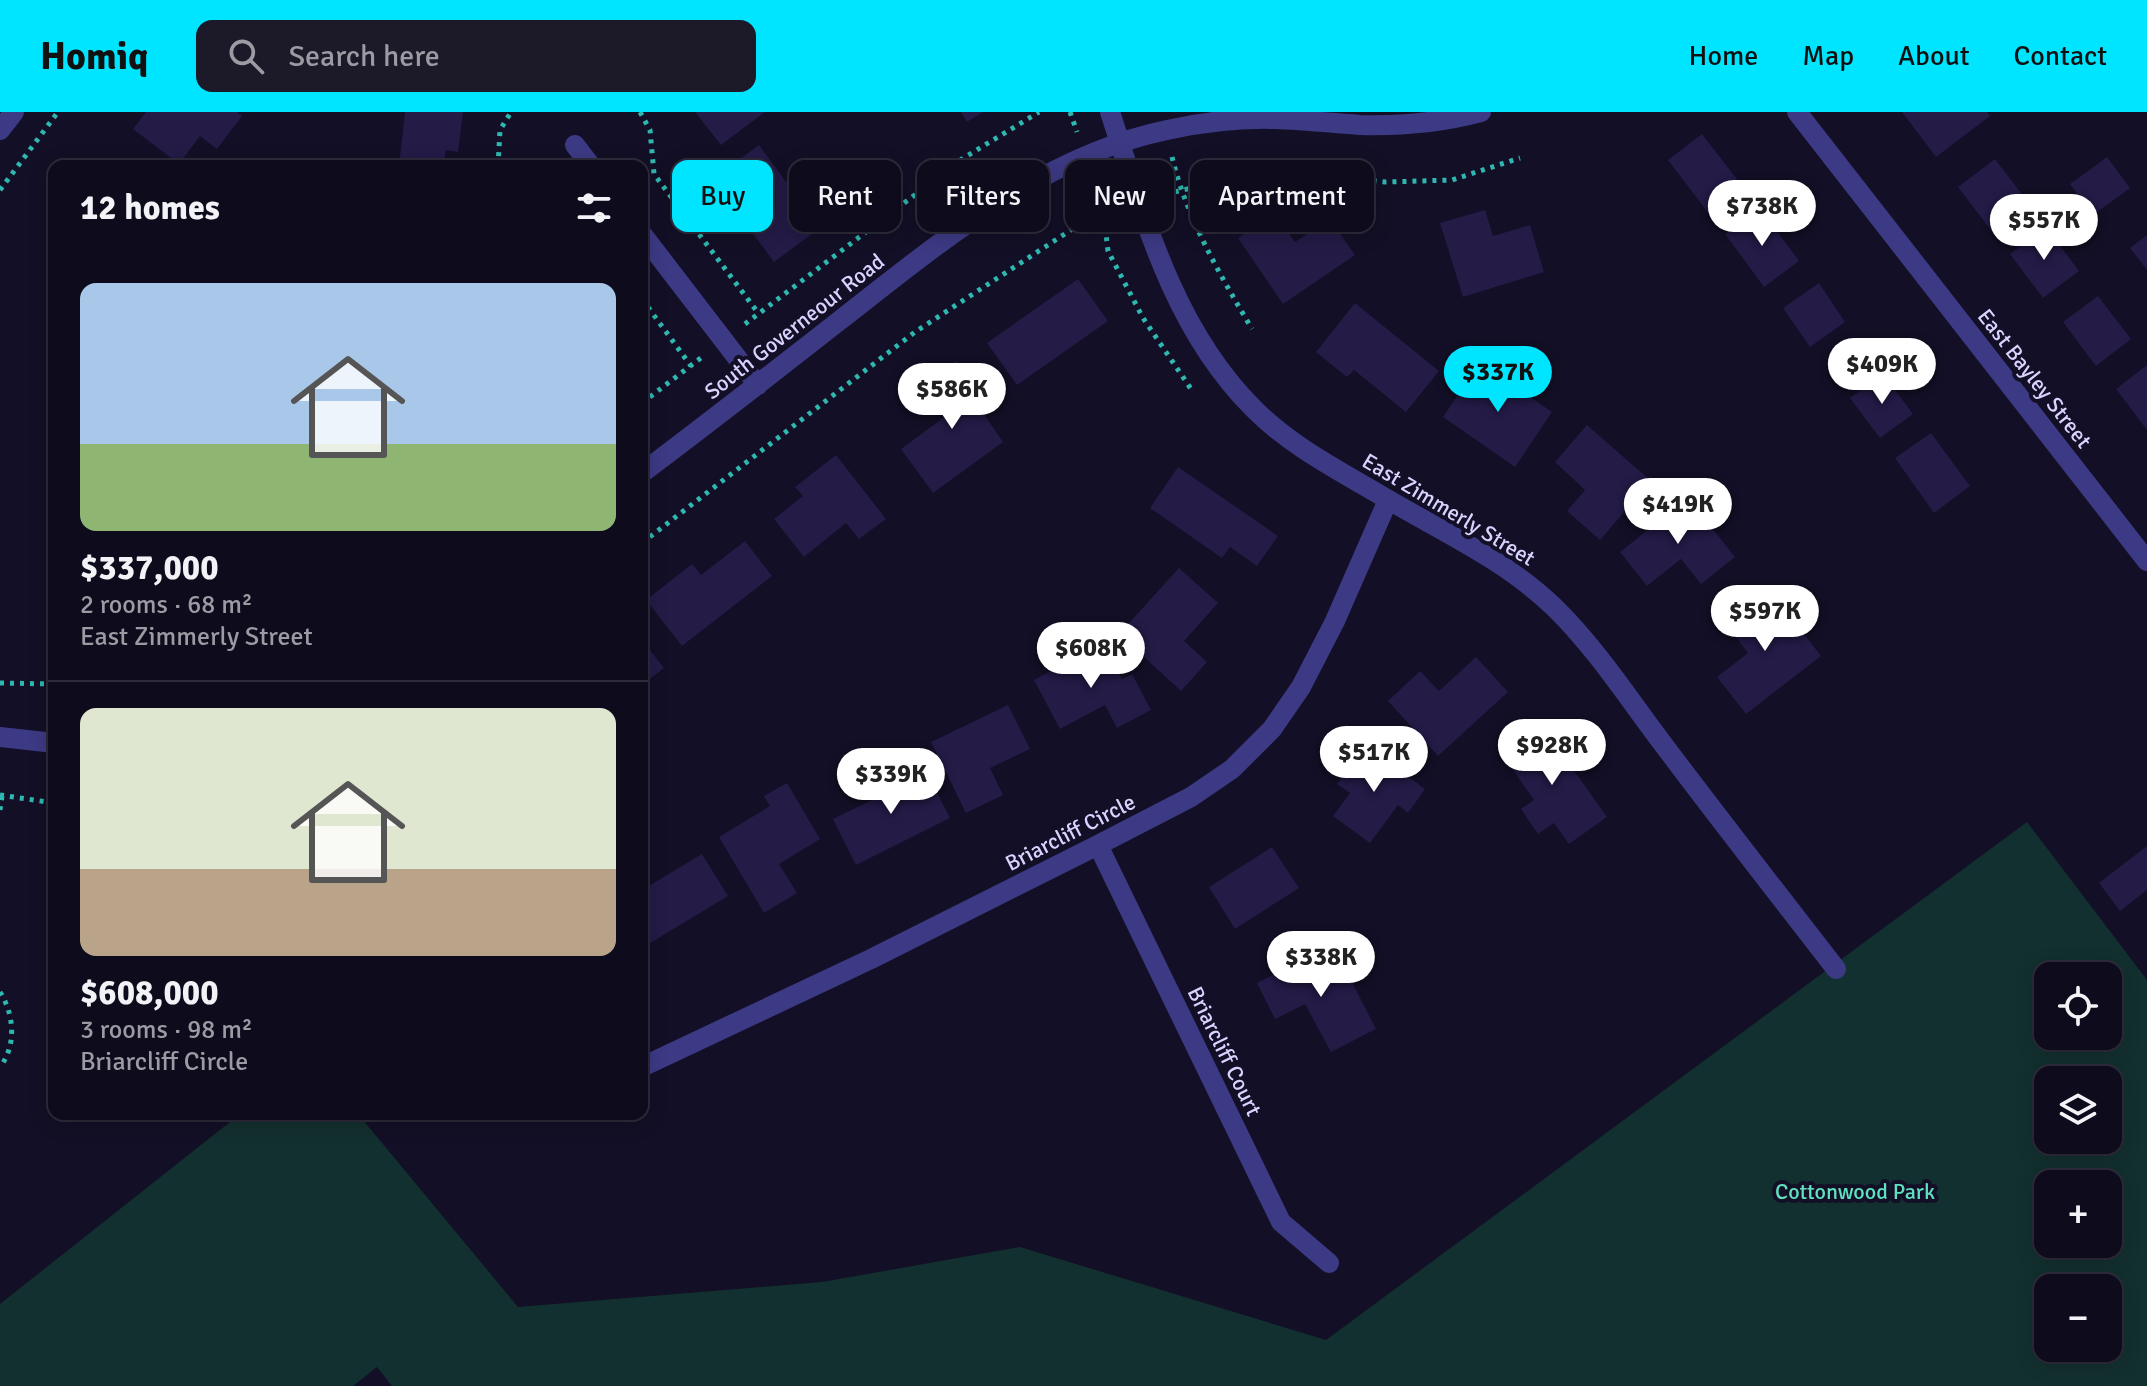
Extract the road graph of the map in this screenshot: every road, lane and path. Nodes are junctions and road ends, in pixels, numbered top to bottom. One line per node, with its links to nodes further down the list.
1 (14, 112): 10 (street)
2 (58, 112): 20 (path)
3 (511, 112): 16 (path)
4 (640, 112): 28 (path)
5 (1039, 112): 28 (path)
6 (1070, 112): 14 (path)
7 (1110, 112): 12 (street, East Zimmerly Street)
8 (1481, 112): 11 (street, South Governeour Road)
9 (1797, 112): 38 (street, East Bayley Street)
10 (0, 130)
11 (1165, 130): 12 (street, South Governeour Road); 21 (path)
12 (1120, 143): 14 (street, South Governeour Road); 19 (street, East Zimmerly Street)
13 (575, 145): 17 (street)
14 (1085, 156): 18 (path); 32 (street, South Governeour Road)
15 (1520, 158): 21 (path)
16 (498, 160)
17 (586, 160)
18 (1086, 160)
19 (1125, 160)
20 (0, 190)
21 (1180, 191): 22 (path); 29 (path)
22 (1174, 192)
23 (1068, 232): 37 (path)
24 (1106, 232): 33 (path)
25 (1149, 232): 36 (street, East Zimmerly Street)
26 (648, 242): 30 (street)
27 (648, 307): 31 (path)
28 (759, 314): 30 (path)
29 (1252, 329)
30 (724, 341): 31 (path); 32 (street)
31 (691, 366): 34 (path)
32 (758, 385): 35 (street, South Governeour Road)
33 (1191, 389)
34 (648, 398)
35 (648, 468)
36 (1388, 500): 46 (street, Briarcliff Circle); 47 (street, East Zimmerly Street)
37 (648, 538)
38 (2147, 561)
39 (0, 683): 40 (path)
40 (48, 684)
41 (0, 737): 42 (street)
42 (48, 742)
43 (1, 796): 44 (path); 45 (path)
44 (48, 802)
45 (0, 810)
46 (1098, 845): 49 (street, Briarcliff Circle); 51 (street, Briarcliff Court)
47 (1836, 969)
48 (0, 992): 50 (path)
49 (648, 1064)
50 (0, 1067)
51 (1329, 1263)

